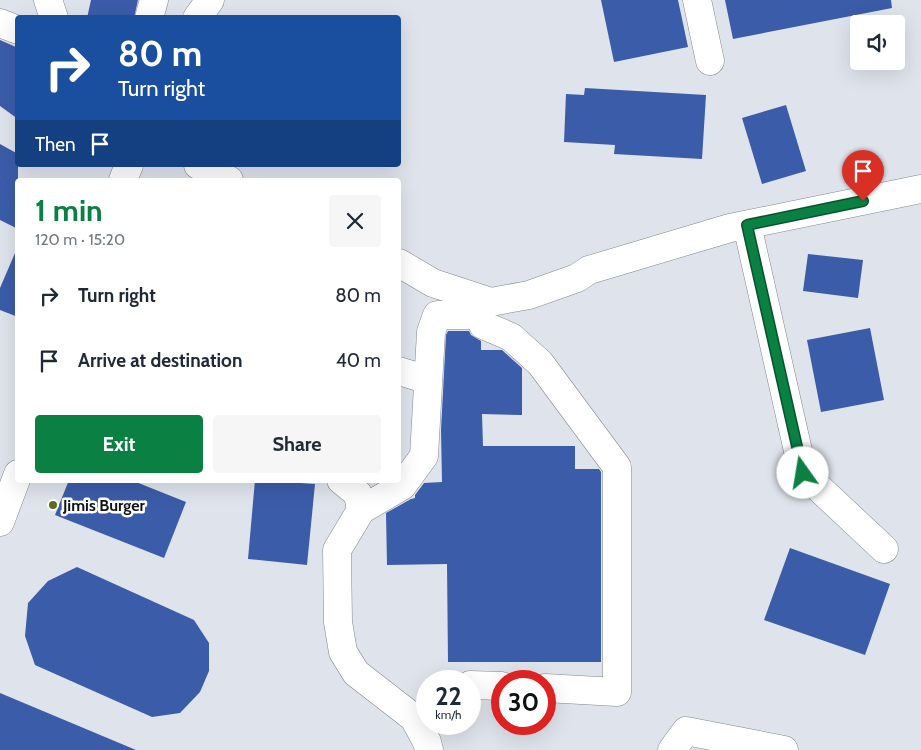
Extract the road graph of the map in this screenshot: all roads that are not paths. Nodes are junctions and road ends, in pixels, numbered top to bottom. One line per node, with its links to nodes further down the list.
1 (48, 0): 5 (street)
2 (154, 0): 6 (street)
3 (210, 0): 7 (street)
4 (697, 0): 10 (street)
5 (53, 15)
6 (150, 15)
7 (199, 15)
8 (0, 23): 9 (street)
9 (15, 29)
10 (710, 61)
11 (202, 167): 12 (street)
12 (225, 178)
13 (921, 189): 14 (street)
14 (747, 225): 15 (street); 22 (street)
15 (401, 264)
16 (401, 371): 17 (street)
17 (428, 380): 20 (street); 23 (street)
18 (11, 475): 21 (street)
19 (345, 483): 20 (street)
20 (361, 510): 24 (street)
21 (0, 522)
22 (884, 548)
23 (556, 689)
24 (431, 739)
25 (672, 750): 26 (street)
26 (784, 750)

